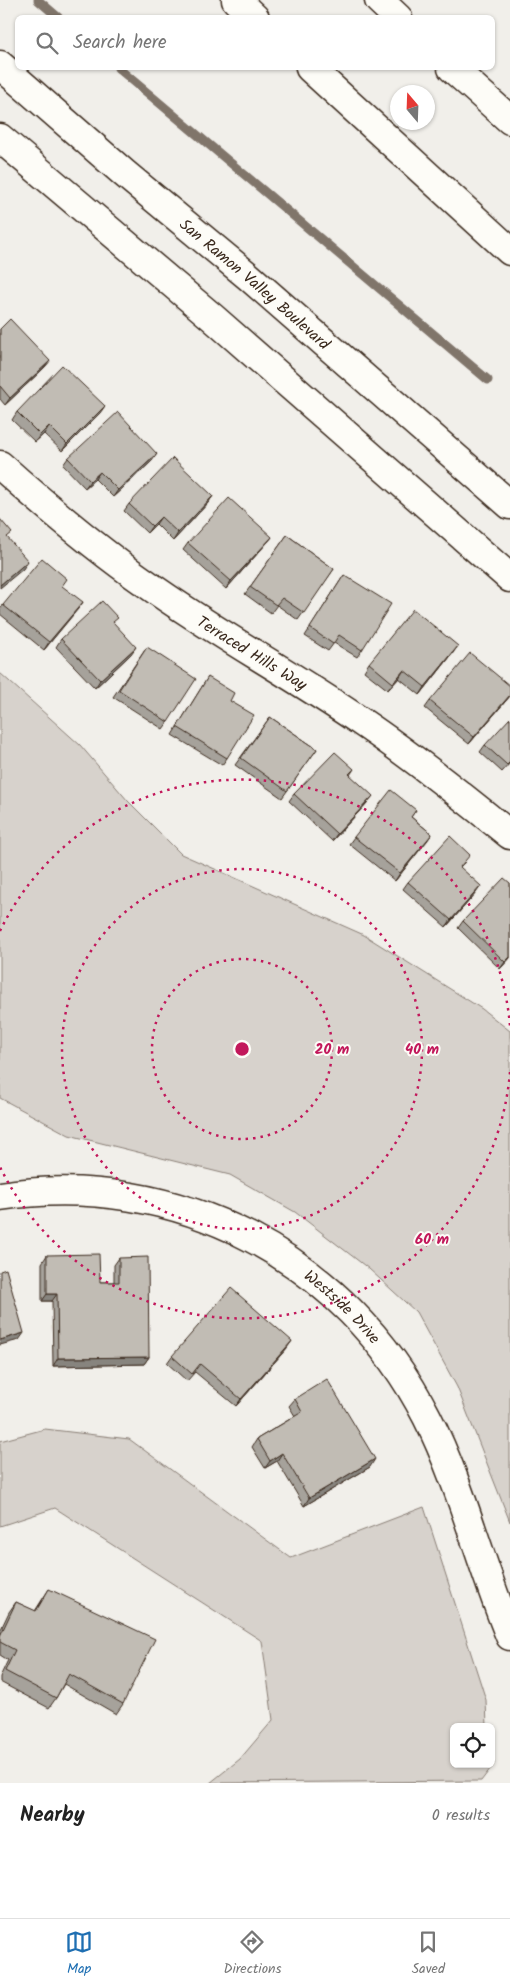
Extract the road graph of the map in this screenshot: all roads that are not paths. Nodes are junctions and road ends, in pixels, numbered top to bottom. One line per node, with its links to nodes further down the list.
1 (236, 0): 3 (main road)
2 (379, 0): 4 (main road)
3 (252, 15)
4 (395, 15)
5 (0, 64): 12 (main road, San Ramon Valley Boulevard)
6 (312, 70): 10 (main road)
7 (454, 70): 8 (main road)
8 (510, 120)
9 (0, 138): 13 (main road)
10 (510, 251)
11 (0, 465): 14 (main road, Terraced Hills Way)
12 (510, 505)
13 (510, 578)
14 (510, 835)
15 (0, 1196): 16 (main road, Westside Drive)
16 (510, 1636)

